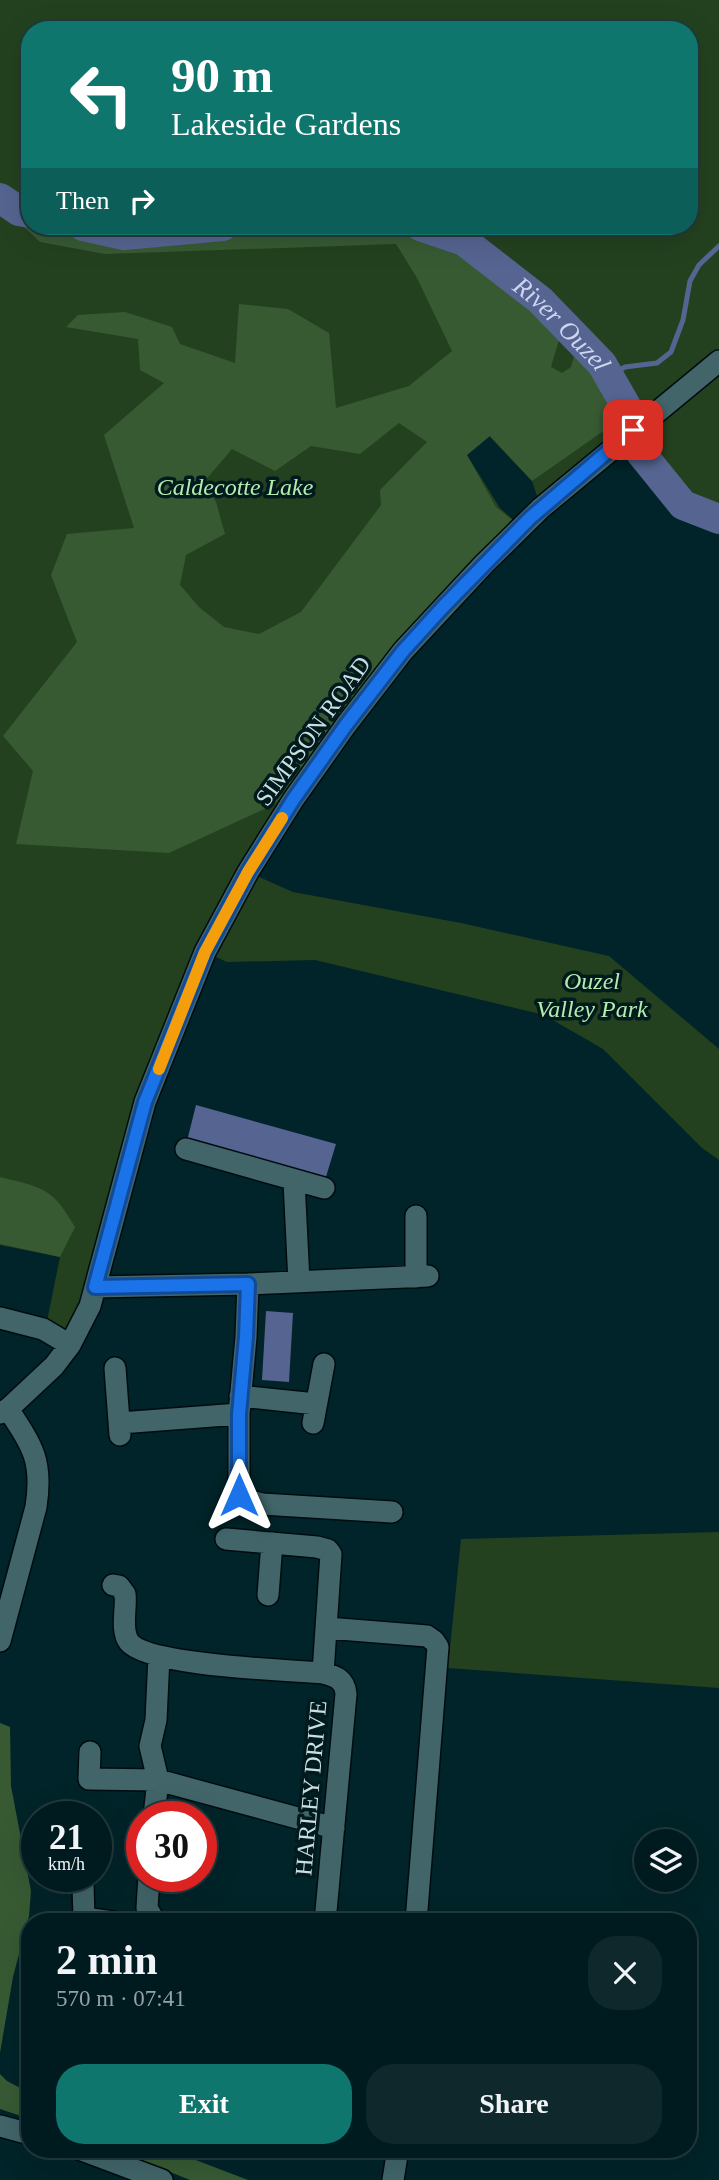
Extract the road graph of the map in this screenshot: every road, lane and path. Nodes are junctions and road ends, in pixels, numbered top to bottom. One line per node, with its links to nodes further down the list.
1 (719, 361): 8 (street, SIMPSON ROAD)
2 (186, 1149): 3 (street)
3 (294, 1181): 4 (street); 6 (street)
4 (324, 1188)
5 (416, 1216): 6 (street)
6 (299, 1282): 7 (street)
7 (248, 1284): 8 (street); 13 (street)
8 (95, 1287): 10 (street, SIMPSON ROAD)
9 (0, 1318): 10 (street)
10 (70, 1345): 14 (street, SIMPSON ROAD)
11 (324, 1364): 13 (street)
12 (115, 1368): 13 (street)
13 (240, 1405): 15 (street)
14 (4, 1411): 21 (street)
15 (392, 1512)
16 (226, 1539): 17 (street)
17 (272, 1543): 19 (street); 20 (street, HARLEY DRIVE)
18 (113, 1586): 22 (street, HARLEY DRIVE)
19 (268, 1595)
20 (327, 1628): 23 (street, HARLEY DRIVE); 33 (street)
21 (0, 1641)
22 (159, 1656): 23 (street, HARLEY DRIVE); 25 (street)
23 (323, 1673): 27 (street, HARLEY DRIVE)
24 (90, 1752): 25 (street)
25 (158, 1780): 26 (street); 27 (street)
26 (156, 1801)
27 (334, 1828): 32 (street, HARLEY DRIVE)
28 (83, 1892): 30 (street)
29 (147, 1892): 31 (street)
30 (84, 1913)
31 (149, 1913)
32 (326, 1913)
33 (417, 1913)
34 (0, 2126): 35 (street)
35 (21, 2132)
36 (103, 2158): 38 (street)
37 (397, 2158): 39 (street)
38 (162, 2180)
39 (393, 2180)

